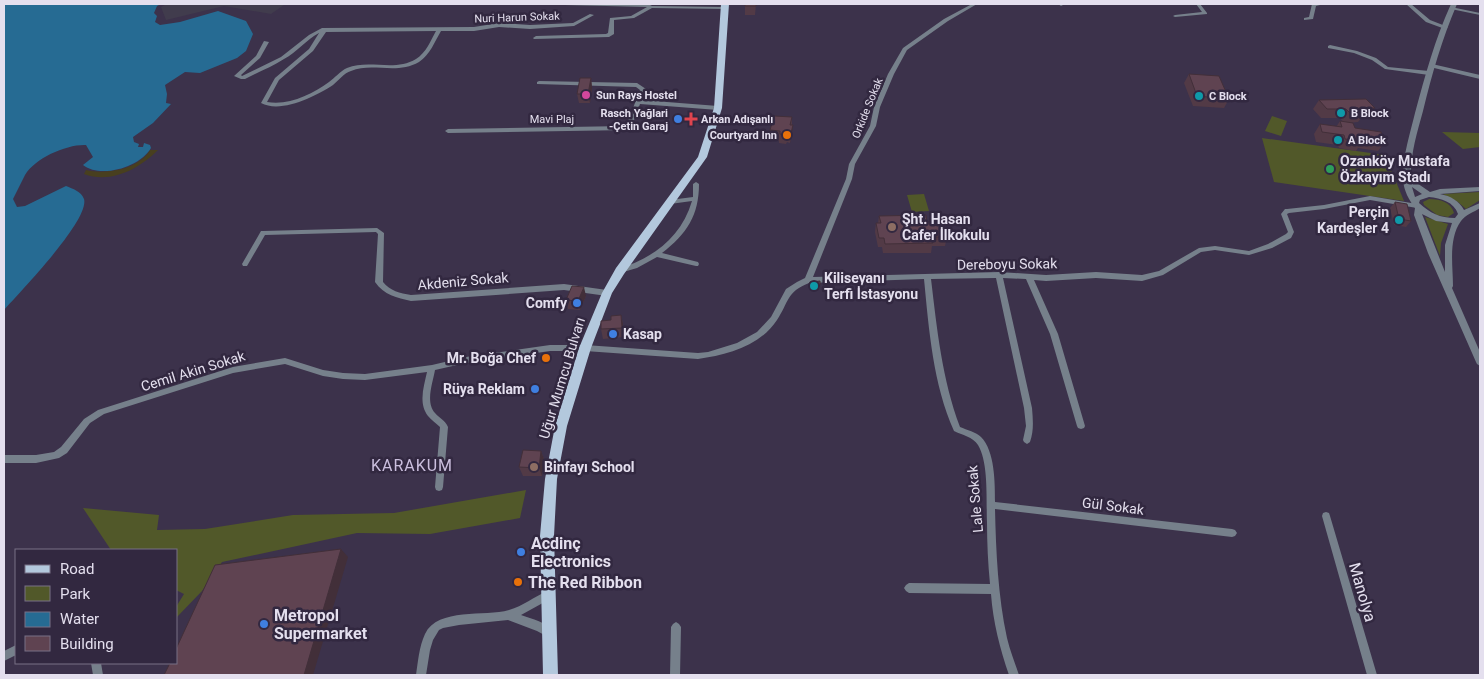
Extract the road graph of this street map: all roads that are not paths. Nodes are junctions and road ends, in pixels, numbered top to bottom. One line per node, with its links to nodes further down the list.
1 (564, 4): 6 (street)
2 (974, 4): 42 (street, Orkide Sokak)
3 (1198, 4): 11 (street)
4 (1322, 4): 12 (street)
5 (1408, 4): 14 (street)
6 (657, 6): 7 (street, Nuri Harun Sokak); 16 (street, Nuri Harun Sokak)
7 (725, 6): 24 (main road, Uğur Mumcu Bulvarı)
8 (1454, 6): 9 (street); 14 (street)
9 (1480, 14)
10 (592, 15): 13 (street, Nuri Harun Sokak)
11 (1175, 16)
12 (1306, 19)
13 (440, 28): 15 (street, Nuri Harun Sokak); 15 (street)
14 (1444, 29): 19 (street)
15 (324, 30): 17 (street, Nuri Harun Sokak)
16 (536, 38)
17 (266, 42)
18 (1330, 47): 20 (street)
19 (1432, 66): 20 (street); 21 (street)
20 (1429, 73): 26 (street)
21 (1480, 77)
22 (539, 83): 23 (street)
23 (639, 102): 24 (street); 25 (street, Mavi Plaj)
24 (718, 108): 31 (main road, Uğur Mumcu Bulvarı)
25 (448, 131)
26 (1407, 180): 29 (street); 32 (street)
27 (696, 184): 30 (street)
28 (1480, 189): 29 (street)
29 (1430, 194): 32 (street); 34 (street)
30 (695, 199): 31 (street); 35 (street)
31 (670, 202): 38 (main road, Uğur Mumcu Bulvarı)
32 (1417, 205): 34 (street); 41 (street, Dereboyu Sokak); 43 (street)
33 (1479, 207): 34 (street)
34 (1460, 218): 43 (street)
35 (655, 254): 37 (street); 38 (street)
36 (245, 264): 44 (street, Akdeniz Sokak)
37 (696, 264)
38 (620, 271): 44 (main road, Uğur Mumcu Bulvarı)
39 (999, 275): 40 (street, Dereboyu Sokak); 41 (street, Dereboyu Sokak); 49 (street)
40 (927, 277): 42 (street, Dereboyu Sokak); 52 (street, Lale Sokak)
41 (1029, 277): 48 (street)
42 (808, 280): 45 (street)
43 (1449, 289): 46 (street)
44 (607, 294): 45 (main road, Uğur Mumcu Bulvarı)
45 (585, 348): 47 (street, Cemil Akin Sokak); 57 (main road, Uğur Mumcu Bulvarı)
46 (1480, 362)
47 (432, 368): 50 (street, Cemil Akin Sokak); 51 (street)
48 (1081, 426)
49 (1027, 440)
50 (4, 459)
51 (439, 487)
52 (991, 505): 54 (street, Gül Sokak); 56 (street, Lale Sokak)
53 (1326, 516): 65 (street, Manolya)
54 (1232, 533)
55 (909, 588): 56 (street)
56 (994, 589): 64 (street, Lale Sokak)
57 (547, 596): 58 (street); 60 (main road, Uğur Mumcu Bulvarı)
58 (508, 615): 60 (street); 61 (street)
59 (676, 627): 63 (street)
60 (548, 632): 62 (main road, Uğur Mumcu Bulvarı)
61 (421, 675)
62 (550, 675)
63 (675, 675)
64 (1014, 675)
65 (1372, 675)

